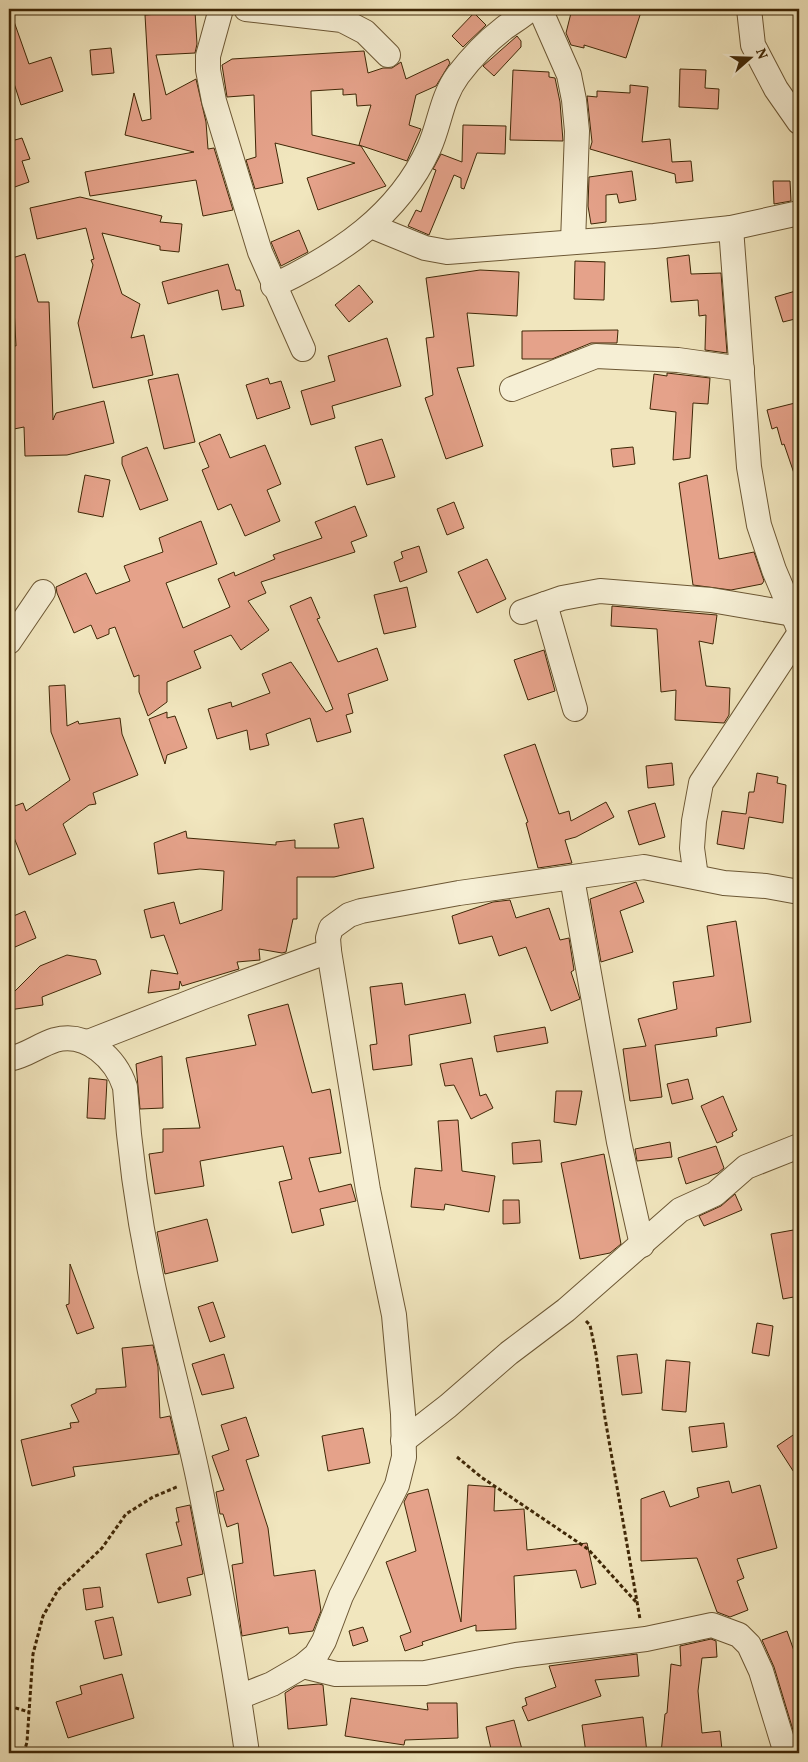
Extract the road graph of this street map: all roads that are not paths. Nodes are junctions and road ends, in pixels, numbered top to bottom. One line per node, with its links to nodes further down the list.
1 (221, 9): 12 (street)
2 (246, 9): 6 (street)
3 (530, 9): 9 (street)
4 (540, 9): 11 (street)
5 (749, 9): 7 (street)
6 (388, 55)
7 (799, 122)
8 (799, 213): 10 (street)
9 (371, 226): 11 (street); 12 (street)
10 (731, 228): 11 (street); 14 (street)
11 (573, 242)
12 (273, 286): 13 (street)
13 (303, 349)
14 (742, 369): 15 (street); 19 (street)
15 (512, 389)
16 (43, 592): 20 (street)
17 (545, 604): 18 (street); 19 (street); 21 (street)
18 (522, 612)
19 (798, 623): 22 (street)
20 (9, 642)
21 (575, 709)
22 (696, 877): 23 (street); 24 (street)
23 (572, 878): 25 (street); 29 (street)
24 (799, 892)
25 (329, 951): 26 (street); 30 (street)
26 (88, 1042): 27 (street); 32 (street)
27 (9, 1059)
28 (799, 1146): 29 (street)
29 (642, 1245): 30 (street)
30 (403, 1441): 31 (street)
31 (303, 1666): 32 (street); 34 (street)
32 (239, 1697): 33 (street)
33 (247, 1753)
34 (786, 1753)

